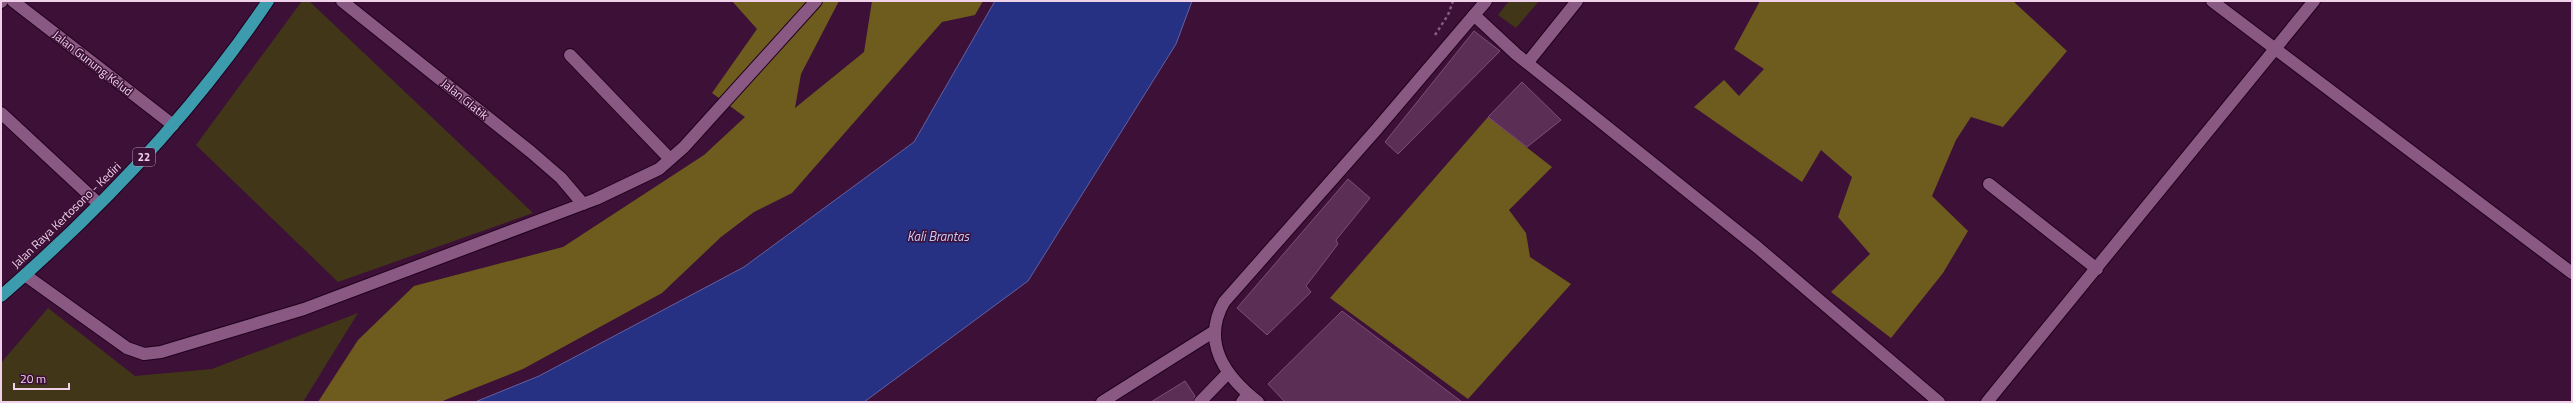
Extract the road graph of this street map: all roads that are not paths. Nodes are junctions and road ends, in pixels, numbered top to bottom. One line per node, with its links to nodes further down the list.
1 (13, 1): 14 (street, Jalan Gunung Kelud)
2 (268, 1): 14 (highway, Jalan Raya Kertosono - Kediri / 22)
3 (342, 1): 18 (street, Jalan Glatik)
4 (816, 1): 15 (street)
5 (1486, 1): 9 (street)
6 (1577, 1): 12 (street)
7 (2212, 1): 10 (street)
8 (2314, 1): 10 (street)
9 (1474, 15): 12 (street); 23 (street)
10 (2276, 51): 19 (street); 20 (street)
11 (570, 55): 15 (street)
12 (1528, 62): 29 (street)
13 (1, 113): 17 (street)
14 (173, 126): 17 (highway, Jalan Raya Kertosono - Kediri / 22)
15 (670, 159): 18 (street)
16 (1989, 184): 19 (street)
17 (99, 204): 21 (highway, Jalan Raya Kertosono - Kediri / 22)
18 (583, 204): 21 (street)
19 (2097, 269): 30 (street)
20 (2572, 273)
21 (25, 275): 22 (highway, Jalan Raya Kertosono - Kediri / 22)
22 (1, 296)
23 (1213, 332): 24 (street); 26 (street)
24 (1228, 373): 25 (street); 27 (street)
25 (1245, 398): 28 (street)
26 (1102, 402)
27 (1200, 402)
28 (1258, 402)
29 (1939, 402)
30 (1987, 402)

